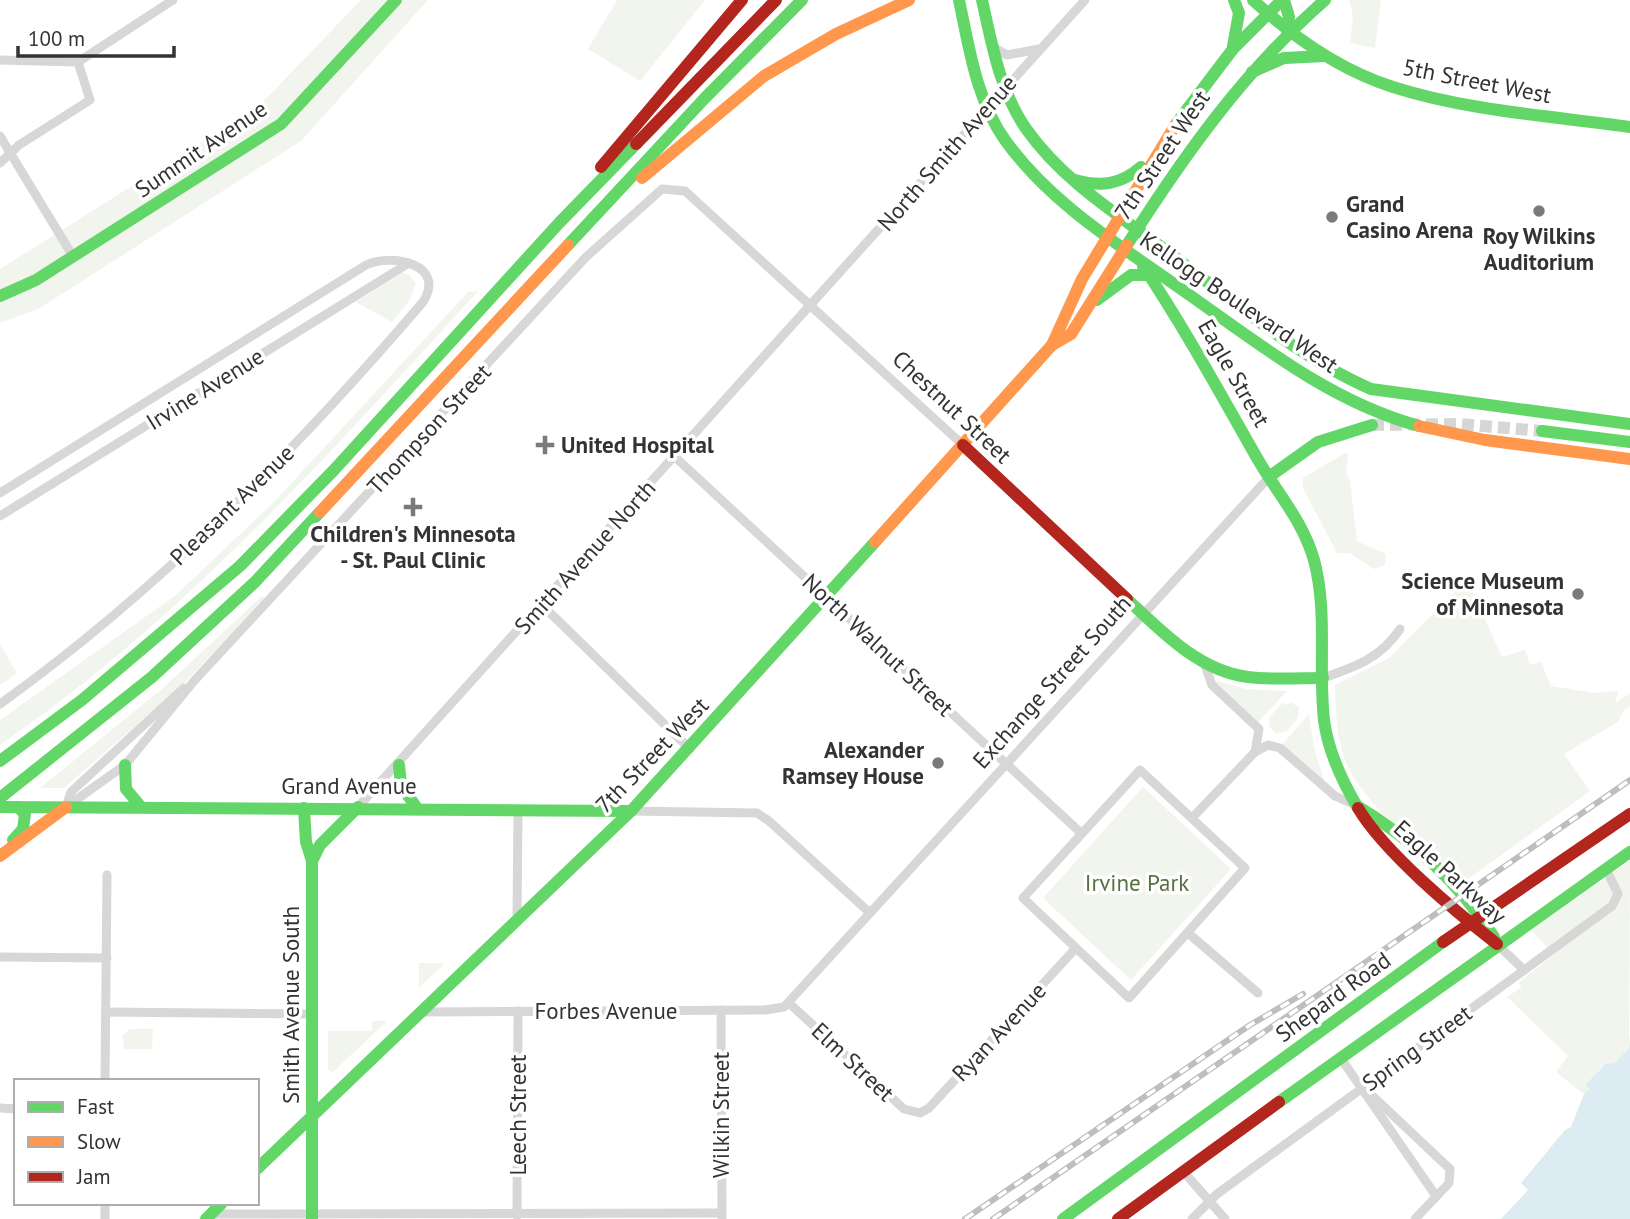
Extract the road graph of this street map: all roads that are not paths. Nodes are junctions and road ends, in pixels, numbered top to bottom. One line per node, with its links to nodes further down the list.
1 (173, 0): 21 (street)
2 (396, 0): 39 (main road, Summit Avenue)
3 (742, 0): 34 (main road)
4 (775, 0): 34 (main road)
5 (802, 0): 32 (main road)
6 (909, 0): 32 (main road)
7 (959, 0): 24 (main road, Kellogg Boulevard West)
8 (982, 0): 16 (main road, Kellogg Boulevard West)
9 (1086, 0): 17 (street, North Smith Avenue)
10 (1234, 0): 18 (main road)
11 (1254, 0): 14 (main road, 5th Street West)
12 (1283, 0): 14 (main road, 7th Street West); 15 (main road)
13 (1325, 0): 15 (main road, 7th Street West)
14 (1267, 13): 15 (main road, 5th Street West); 18 (main road, 7th Street West)
15 (1287, 32): 19 (main road, 5th Street West); 22 (main road, 7th Street West)
16 (992, 46): 17 (street); 23 (main road, Kellogg Boulevard West)
17 (1040, 48): 23 (street, North Smith Avenue)
18 (1230, 54): 28 (main road, 7th Street West)
19 (1325, 55): 22 (main road); 25 (main road, 5th Street West)
20 (0, 60): 21 (street)
21 (78, 62): 27 (street)
22 (1243, 76): 35 (main road, 7th Street West)
23 (1003, 89): 24 (street, North Smith Avenue); 30 (main road, Kellogg Boulevard West)
24 (986, 107): 36 (main road, Kellogg Boulevard West); 45 (street, North Smith Avenue)
25 (1630, 127)
26 (0, 136): 27 (street)
27 (10, 153): 29 (street); 39 (street)
28 (1152, 157): 30 (main road); 33 (main road, 7th Street West)
29 (0, 163)
30 (1071, 179): 33 (main road, Kellogg Boulevard West)
31 (670, 188): 45 (street, Chestnut Street); 63 (street, Thompson Street)
32 (616, 195): 71 (main road)
33 (1119, 215): 35 (main road, Kellogg Boulevard West); 36 (main road, 7th Street West)
34 (560, 222): 67 (main road)
35 (1137, 228): 37 (main road, 7th Street West); 47 (main road, Kellogg Boulevard West)
36 (1107, 236): 37 (main road, Kellogg Boulevard West); 46 (main road, 7th Street West)
37 (1125, 249): 38 (main road, Kellogg Boulevard West); 44 (main road, 7th Street West)
38 (1136, 257): 41 (main road, Eagle Street); 42 (main road, Kellogg Boulevard West)
39 (74, 258): 43 (main road, Summit Avenue)
40 (409, 263): 55 (street, Irvine Avenue); 56 (street, Irvine Avenue); 64 (street, Pleasant Avenue)
41 (1148, 274): 42 (main road); 44 (main road); 54 (main road, Eagle Street)
42 (1162, 276): 53 (main road, Kellogg Boulevard West)
43 (0, 296)
44 (1091, 304): 46 (main road, 7th Street West)
45 (810, 306): 51 (street, Chestnut Street); 52 (street, Smith Avenue North)
46 (1052, 345): 51 (main road, 7th Street West)
47 (1630, 424)
48 (1372, 425): 54 (main road, Exchange Street South)
49 (1542, 431): 50 (main road)
50 (1630, 442)
51 (963, 445): 57 (main road, 7th Street West); 59 (main road, Chestnut Street)
52 (675, 457): 57 (street, North Walnut Street); 58 (street, Smith Avenue North)
53 (1630, 459)
54 (1270, 476): 59 (street, Exchange Street South); 62 (main road)
55 (0, 492)
56 (0, 516)
57 (825, 598): 65 (main road, 7th Street West); 68 (street, North Walnut Street)
58 (542, 605): 65 (street); 70 (street, Smith Avenue North)
59 (1143, 614): 61 (main road, Chestnut Street); 68 (street, Exchange Street South)
60 (1401, 629): 62 (street, Chestnut Street)
61 (1204, 662): 62 (main road, Chestnut Street); 66 (street, Chestnut Street)
62 (1323, 678): 72 (main road)
63 (194, 681): 69 (street, Thompson Street); 75 (street, Thompson Street)
64 (0, 704)
65 (690, 749): 81 (main road, 7th Street West)
66 (1255, 751): 72 (street); 83 (street)
67 (0, 761)
68 (1006, 764): 84 (street, North Walnut Street); 90 (street, Exchange Street South)
69 (125, 765): 75 (street, Thompson Street); 76 (main road)
70 (399, 765): 78 (street, Smith Avenue North); 79 (main road)
71 (0, 798)
72 (1355, 805): 92 (main road, Eagle Parkway)
73 (0, 807): 74 (main road, Grand Avenue)
74 (18, 807): 75 (main road, Grand Avenue); 86 (main road)
75 (66, 807): 76 (main road, Grand Avenue); 86 (main road)
76 (141, 807): 77 (main road, Grand Avenue)
77 (304, 807): 78 (main road, Grand Avenue); 87 (main road, Smith Avenue South)
78 (358, 807): 79 (main road, Grand Avenue); 87 (main road)
79 (416, 807): 80 (main road, Grand Avenue)
80 (518, 808): 81 (main road, Grand Avenue); 91 (street)
81 (631, 811): 90 (street); 91 (main road, 7th Street West)
82 (1630, 814): 92 (main road, Shepard Road)
83 (1192, 818): 84 (street); 93 (street)
84 (1081, 833): 95 (street)
85 (1630, 852): 88 (main road)
86 (0, 854)
87 (312, 861): 105 (main road, Smith Avenue South)
88 (1606, 869): 94 (main road); 98 (street, Spring Street)
89 (107, 875): 97 (street)
90 (870, 914): 100 (street, Exchange Street South)
91 (517, 919): 103 (main road, 7th Street West)
92 (1476, 919): 94 (main road, Eagle Parkway); 119 (main road, Shepard Road)
93 (1188, 933): 95 (street); 99 (street)
94 (1497, 944): 98 (street); 106 (main road)
95 (1075, 948): 109 (street, Ryan Avenue)
96 (0, 957): 97 (street)
97 (107, 958): 102 (street)
98 (1524, 970): 108 (street, Spring Street)
99 (1258, 993)
100 (789, 1003): 101 (street, Forbes Avenue); 109 (street, Elm Street)
101 (721, 1010): 104 (street, Forbes Avenue); 117 (street, Wilkin Street)
102 (106, 1012): 105 (street); 107 (street)
103 (421, 1012): 104 (street, Forbes Avenue); 110 (main road, 7th Street West)
104 (518, 1012): 116 (street, Leech Street)
105 (312, 1014): 110 (main road, Smith Avenue South)
106 (1340, 1057): 108 (street); 112 (main road)
107 (105, 1079)
108 (1363, 1087): 113 (street); 113 (street); 114 (street, Spring Street)
109 (920, 1114)
110 (313, 1115): 111 (main road, 7th Street West); 118 (main road, Smith Avenue South)
111 (259, 1167)
112 (1183, 1171): 114 (street); 120 (main road)
113 (1436, 1196): 123 (street)
114 (1207, 1202): 121 (street, Spring Street); 122 (street)
115 (209, 1216): 118 (street)
116 (517, 1216): 117 (street); 118 (street)
117 (722, 1216)
118 (312, 1217)
119 (1063, 1219)
120 (1118, 1219)
121 (1192, 1219)
122 (1225, 1219)
123 (1415, 1219)

